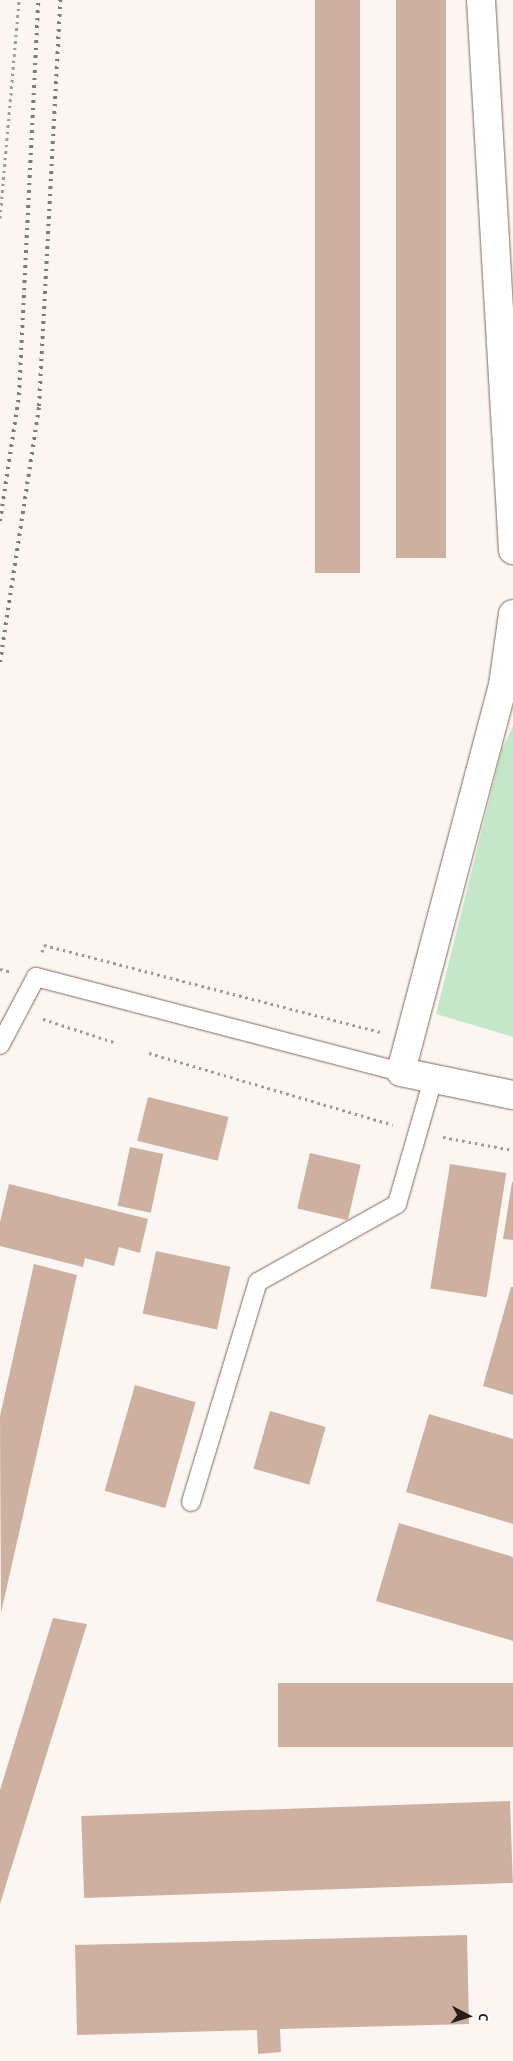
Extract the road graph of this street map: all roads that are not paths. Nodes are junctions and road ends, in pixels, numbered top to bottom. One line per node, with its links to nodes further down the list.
1 (481, 0): 2 (street)
2 (513, 550)
3 (513, 614): 5 (street)
4 (0, 1045): 5 (lane)
5 (401, 1072): 6 (street)
6 (433, 1080): 7 (street); 8 (lane)
7 (513, 1095)
8 (191, 1502)

